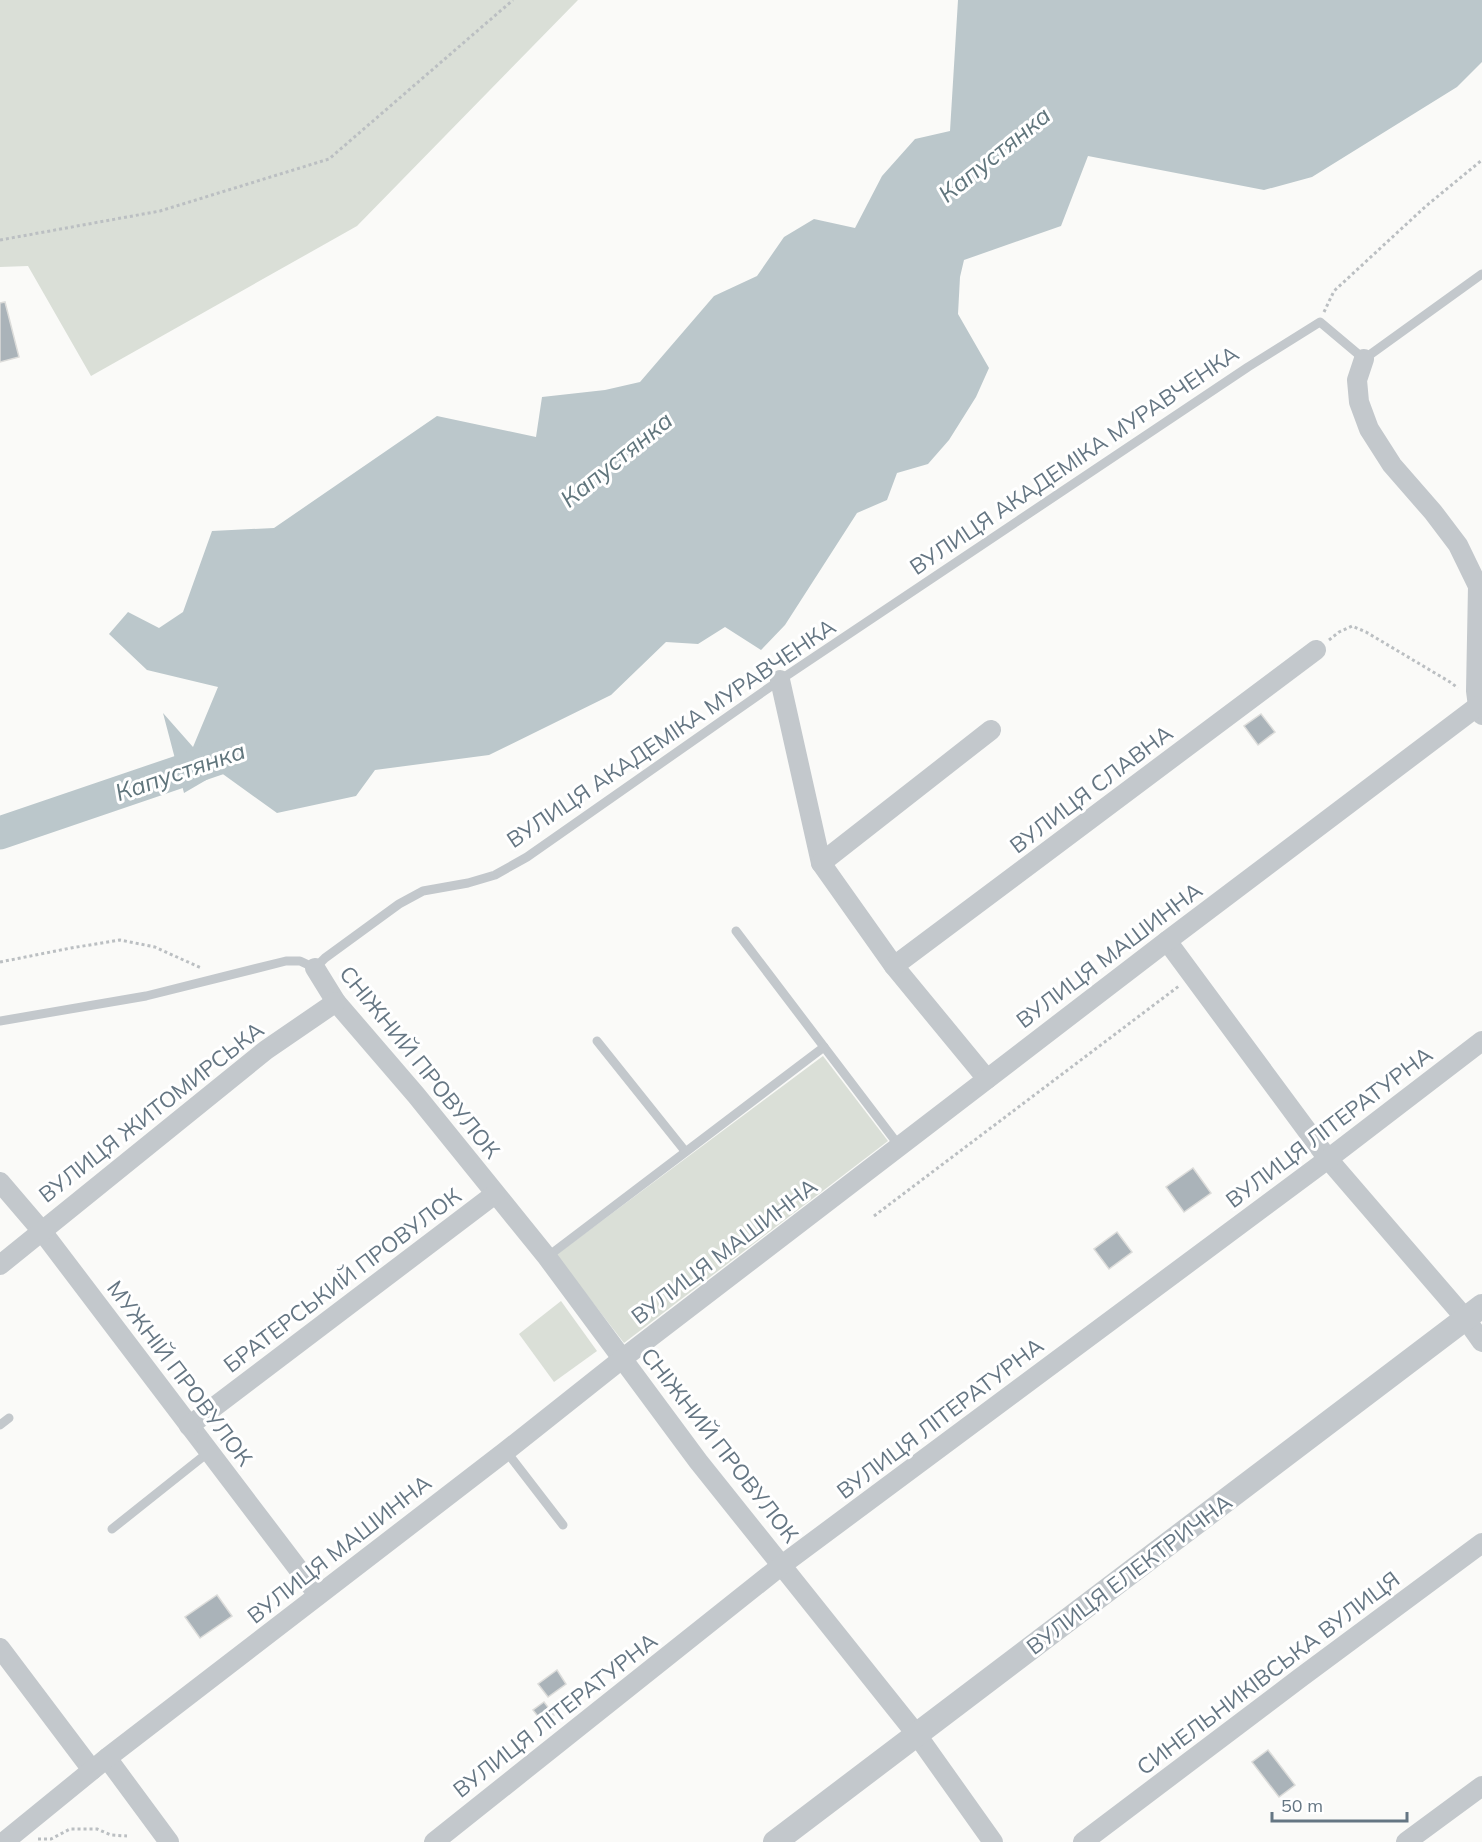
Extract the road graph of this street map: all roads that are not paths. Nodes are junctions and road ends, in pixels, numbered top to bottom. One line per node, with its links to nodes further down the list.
1 (1482, 274): 2 (lane)
2 (1364, 359): 3 (street); 5 (lane, ВУЛИЦЯ АКАДЕМІКА МУРАВЧЕНКА)
3 (1480, 583): 6 (street)
4 (1316, 650): 11 (street, ВУЛИЦЯ СЛАВНА)
5 (780, 680): 8 (street); 12 (lane, ВУЛИЦЯ АКАДЕМІКА МУРАВЧЕНКА)
6 (1480, 710): 10 (street, ВУЛИЦЯ МАШИННА)
7 (991, 730): 8 (street)
8 (820, 863): 11 (street)
9 (736, 931): 17 (lane)
10 (1167, 941): 18 (street, ВУЛИЦЯ МАШИННА); 21 (street)
11 (894, 966): 18 (street)
12 (315, 968): 13 (street, СНІЖНИЙ ПРОВУЛОК); 14 (lane)
13 (336, 1002): 23 (street, СНІЖНИЙ ПРОВУЛОК); 24 (street, ВУЛИЦЯ ЖИТОМИРСЬКА)
14 (0, 1021)
15 (597, 1041): 20 (lane)
16 (1482, 1041): 21 (street, ВУЛИЦЯ ЛІТЕРАТУРНА)
17 (824, 1047): 19 (lane); 20 (lane)
18 (987, 1079): 19 (street, ВУЛИЦЯ МАШИННА)
19 (900, 1147): 29 (street, ВУЛИЦЯ МАШИННА)
20 (685, 1151): 25 (lane)
21 (1328, 1160): 27 (street); 38 (street, ВУЛИЦЯ ЛІТЕРАТУРНА)
22 (0, 1182): 24 (street, МУЖНІЙ ПРОВУЛОК)
23 (495, 1194): 25 (street, СНІЖНИЙ ПРОВУЛОК); 32 (street, БРАТЕРСЬКИЙ ПРОВУЛОК)
24 (41, 1230): 26 (street, ВУЛИЦЯ ЖИТОМИРСЬКА); 32 (street, МУЖНІЙ ПРОВУЛОК)
25 (547, 1257): 29 (street, СНІЖНИЙ ПРОВУЛОК)
26 (0, 1265)
27 (1473, 1312): 28 (street); 41 (street, ВУЛИЦЯ ЕЛЕКТРИЧНА)
28 (1482, 1342)
29 (622, 1359): 33 (street, ВУЛИЦЯ МАШИННА); 38 (street, СНІЖНИЙ ПРОВУЛОК)
30 (9, 1418): 31 (lane)
31 (0, 1425)
32 (189, 1426): 34 (street, МУЖНІЙ ПРОВУЛОК)
33 (506, 1450): 35 (lane); 39 (street, ВУЛИЦЯ МАШИННА)
34 (210, 1451): 36 (lane); 39 (street, МУЖНІЙ ПРОВУЛОК)
35 (563, 1525)
36 (112, 1529)
37 (1482, 1544): 49 (street, СИНЕЛЬНИКІВСЬКА ВУЛИЦЯ)
38 (782, 1565): 41 (street, СНІЖНИЙ ПРОВУЛОК); 46 (street, ВУЛИЦЯ ЛІТЕРАТУРНА)
39 (318, 1595): 42 (street, ВУЛИЦЯ МАШИННА)
40 (0, 1648): 42 (street)
41 (917, 1735): 47 (street, ВУЛИЦЯ ЕЛЕКТРИЧНА); 48 (street, СНІЖНИЙ ПРОВУЛОК)
42 (100, 1764): 44 (street, ВУЛИЦЯ МАШИННА); 45 (street)
43 (1482, 1786): 50 (street)
44 (7, 1840)
45 (169, 1842)
46 (434, 1842)
47 (775, 1842)
48 (993, 1842)
49 (1083, 1842)
50 (1406, 1842)

